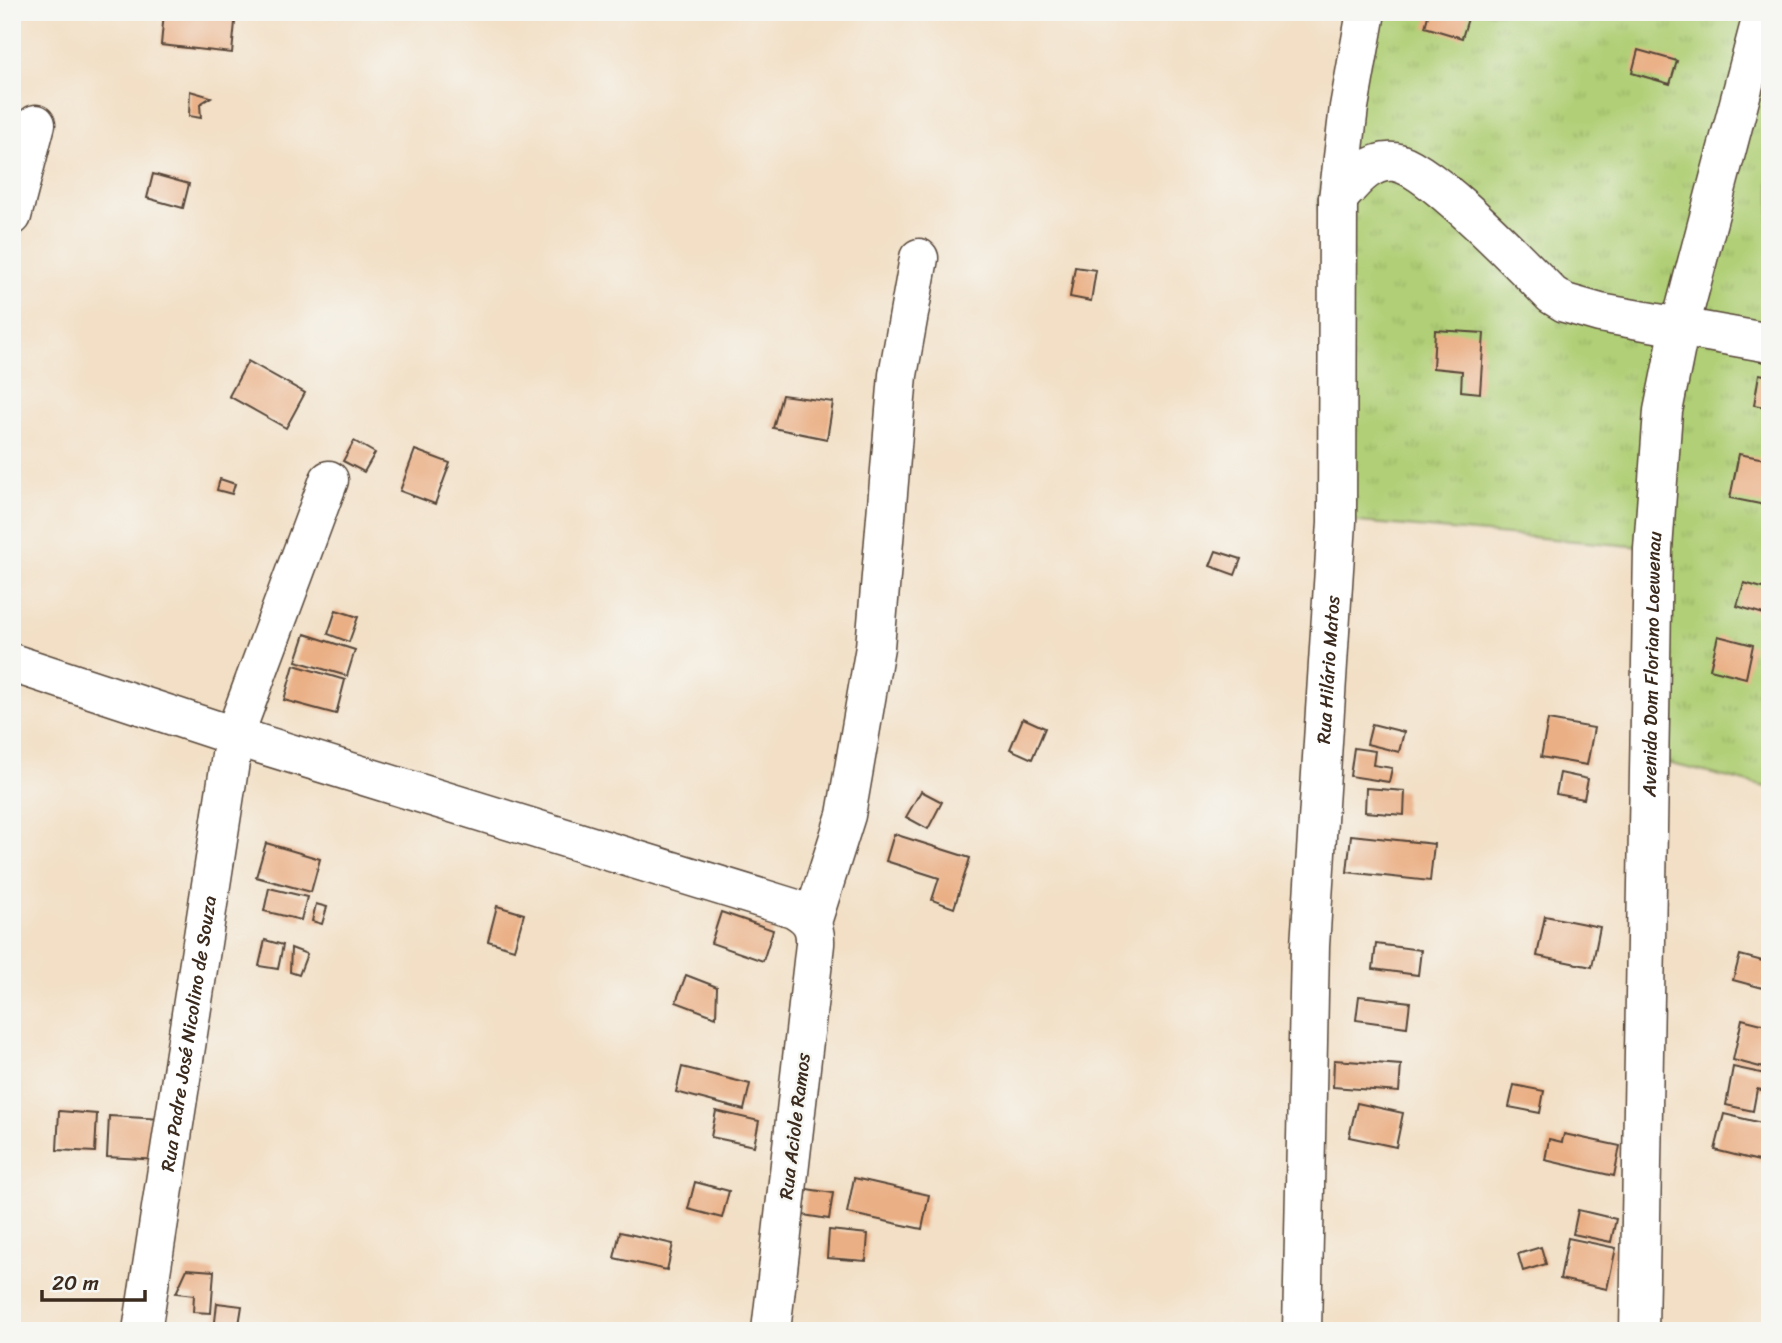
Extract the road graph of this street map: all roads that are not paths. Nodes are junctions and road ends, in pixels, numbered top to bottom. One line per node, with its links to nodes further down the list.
1 (1366, 12): 4 (street, Rua Hilário Matos)
2 (1763, 12): 7 (street, Avenida Dom Floriano Loewenau)
3 (36, 124): 5 (street)
4 (1338, 199): 7 (street); 15 (street, Rua Hilário Matos)
5 (12, 216)
6 (919, 258): 12 (street)
7 (1680, 327): 8 (street); 16 (street, Avenida Dom Floriano Loewenau)
8 (1770, 343)
9 (329, 480): 11 (street, Rua Padre José Nicolino de Souza)
10 (12, 663): 11 (street)
11 (234, 737): 12 (street); 13 (street, Rua Padre José Nicolino de Souza)
12 (812, 922): 14 (street, Rua Aciole Ramos)
13 (142, 1331)
14 (771, 1331)
15 (1303, 1331)
16 (1639, 1331)

